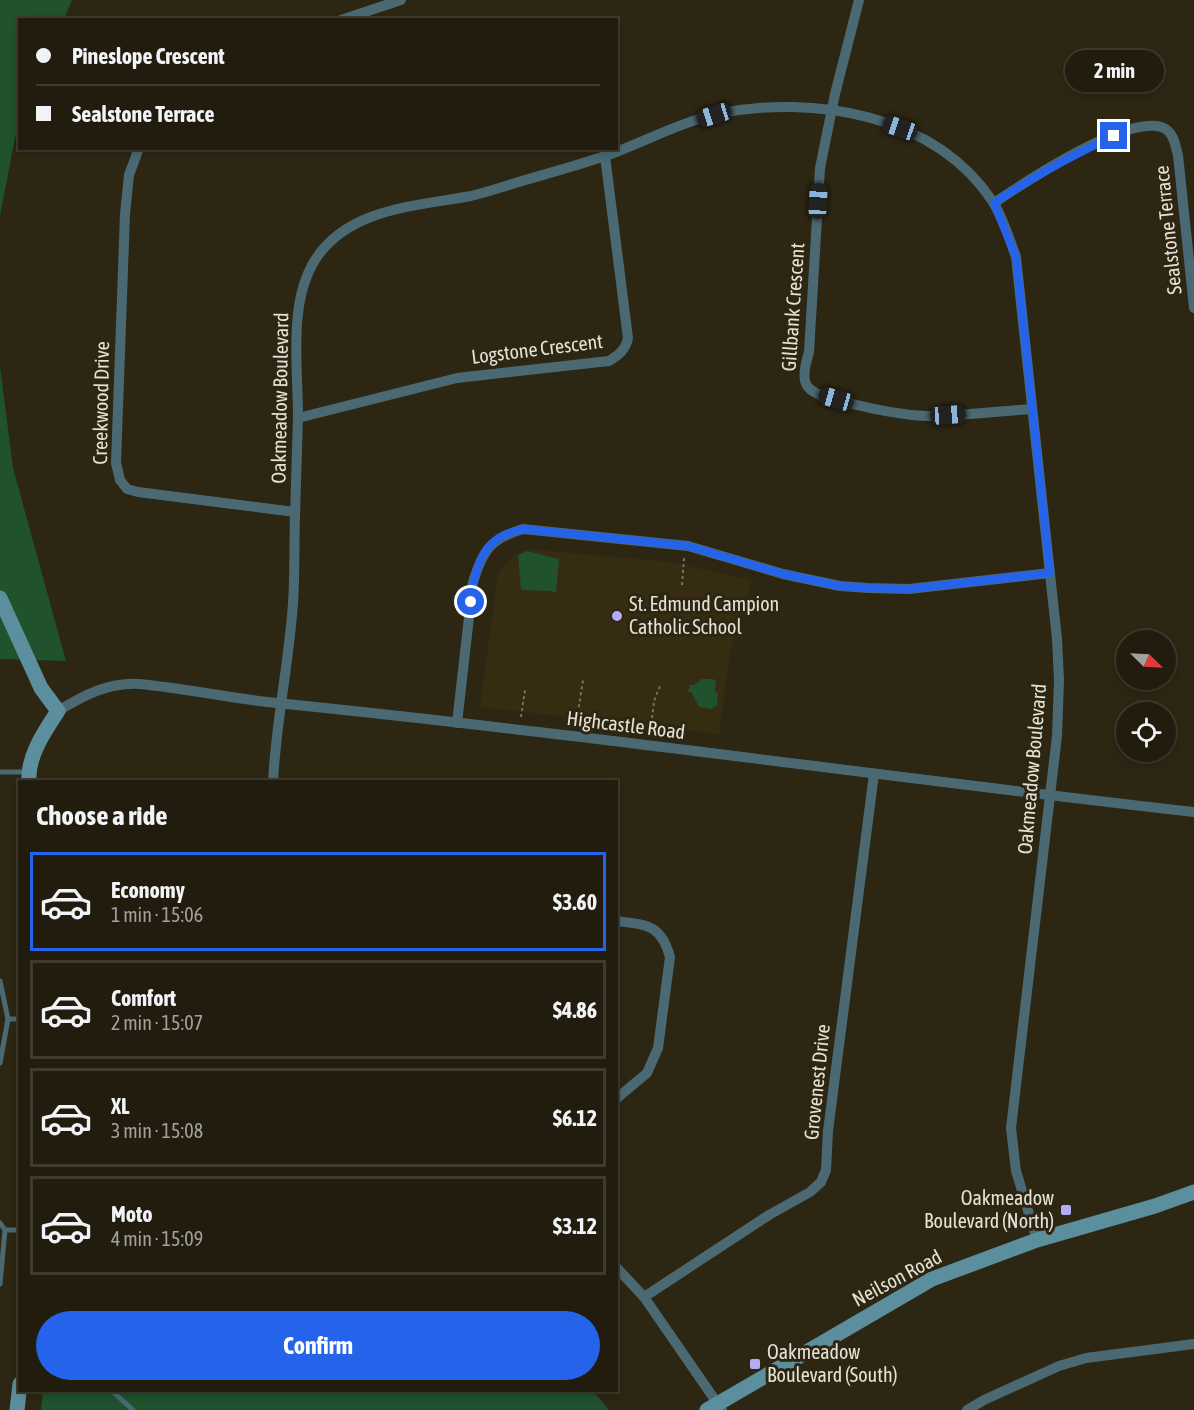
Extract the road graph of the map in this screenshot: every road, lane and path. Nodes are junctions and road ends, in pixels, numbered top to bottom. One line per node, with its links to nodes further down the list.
1 (401, 0): 3 (street)
2 (859, 0): 4 (street)
3 (347, 18)
4 (832, 109): 6 (street, Oakmeadow Boulevard); 7 (street, Oakmeadow Boulevard); 9 (street, Gillbank Crescent)
5 (138, 150): 11 (street, Creekwood Drive)
6 (605, 156): 10 (street, Oakmeadow Boulevard); 10 (street, Logstone Crescent)
7 (994, 203): 8 (street, Sealstone Terrace); 9 (street, Oakmeadow Boulevard)
8 (1194, 308)
9 (1032, 409): 13 (street, Oakmeadow Boulevard)
10 (298, 418): 11 (street, Oakmeadow Boulevard)
11 (295, 512): 19 (street, Oakmeadow Boulevard)
12 (685, 545): 13 (street); 14 (path); 21 (street)
13 (1050, 573): 29 (street, Oakmeadow Boulevard)
14 (682, 585)
15 (0, 598): 20 (main road)
16 (583, 680): 23 (path)
17 (660, 686): 24 (path)
18 (525, 690): 22 (path)
19 (280, 702): 20 (street, Highcastle Road); 21 (street, Highcastle Road); 28 (street, Oakmeadow Boulevard)
20 (58, 711): 27 (main road)
21 (457, 723): 22 (street, Highcastle Road)
22 (520, 730): 23 (street, Highcastle Road)
23 (574, 737): 24 (street, Highcastle Road)
24 (648, 746): 26 (street, Highcastle Road)
25 (0, 772): 27 (lane)
26 (874, 774): 29 (street, Highcastle Road); 46 (street, Grovenest Drive)
27 (28, 777)
28 (273, 780)
29 (1050, 796): 30 (street, Highcastle Road); 43 (street, Oakmeadow Boulevard)
30 (1194, 812)
31 (618, 921): 36 (street)
32 (0, 981): 33 (lane)
33 (8, 1019): 34 (lane); 35 (lane)
34 (18, 1019)
35 (0, 1064)
36 (618, 1098)
37 (1194, 1192): 39 (main road, Neilson Road)
38 (1194, 1203): 39 (main road, Neilson Road)
39 (1155, 1206): 43 (main road, Neilson Road)
40 (0, 1223): 41 (lane)
41 (5, 1230): 42 (lane); 45 (lane)
42 (18, 1230)
43 (1037, 1240): 50 (main road, Neilson Road)
44 (618, 1269): 46 (street)
45 (0, 1284)
46 (644, 1297): 50 (street)
47 (1194, 1344): 53 (street)
48 (19, 1392): 51 (main road)
49 (113, 1392): 52 (lane)
50 (716, 1408)
51 (17, 1410)
52 (133, 1410)
53 (967, 1410)

